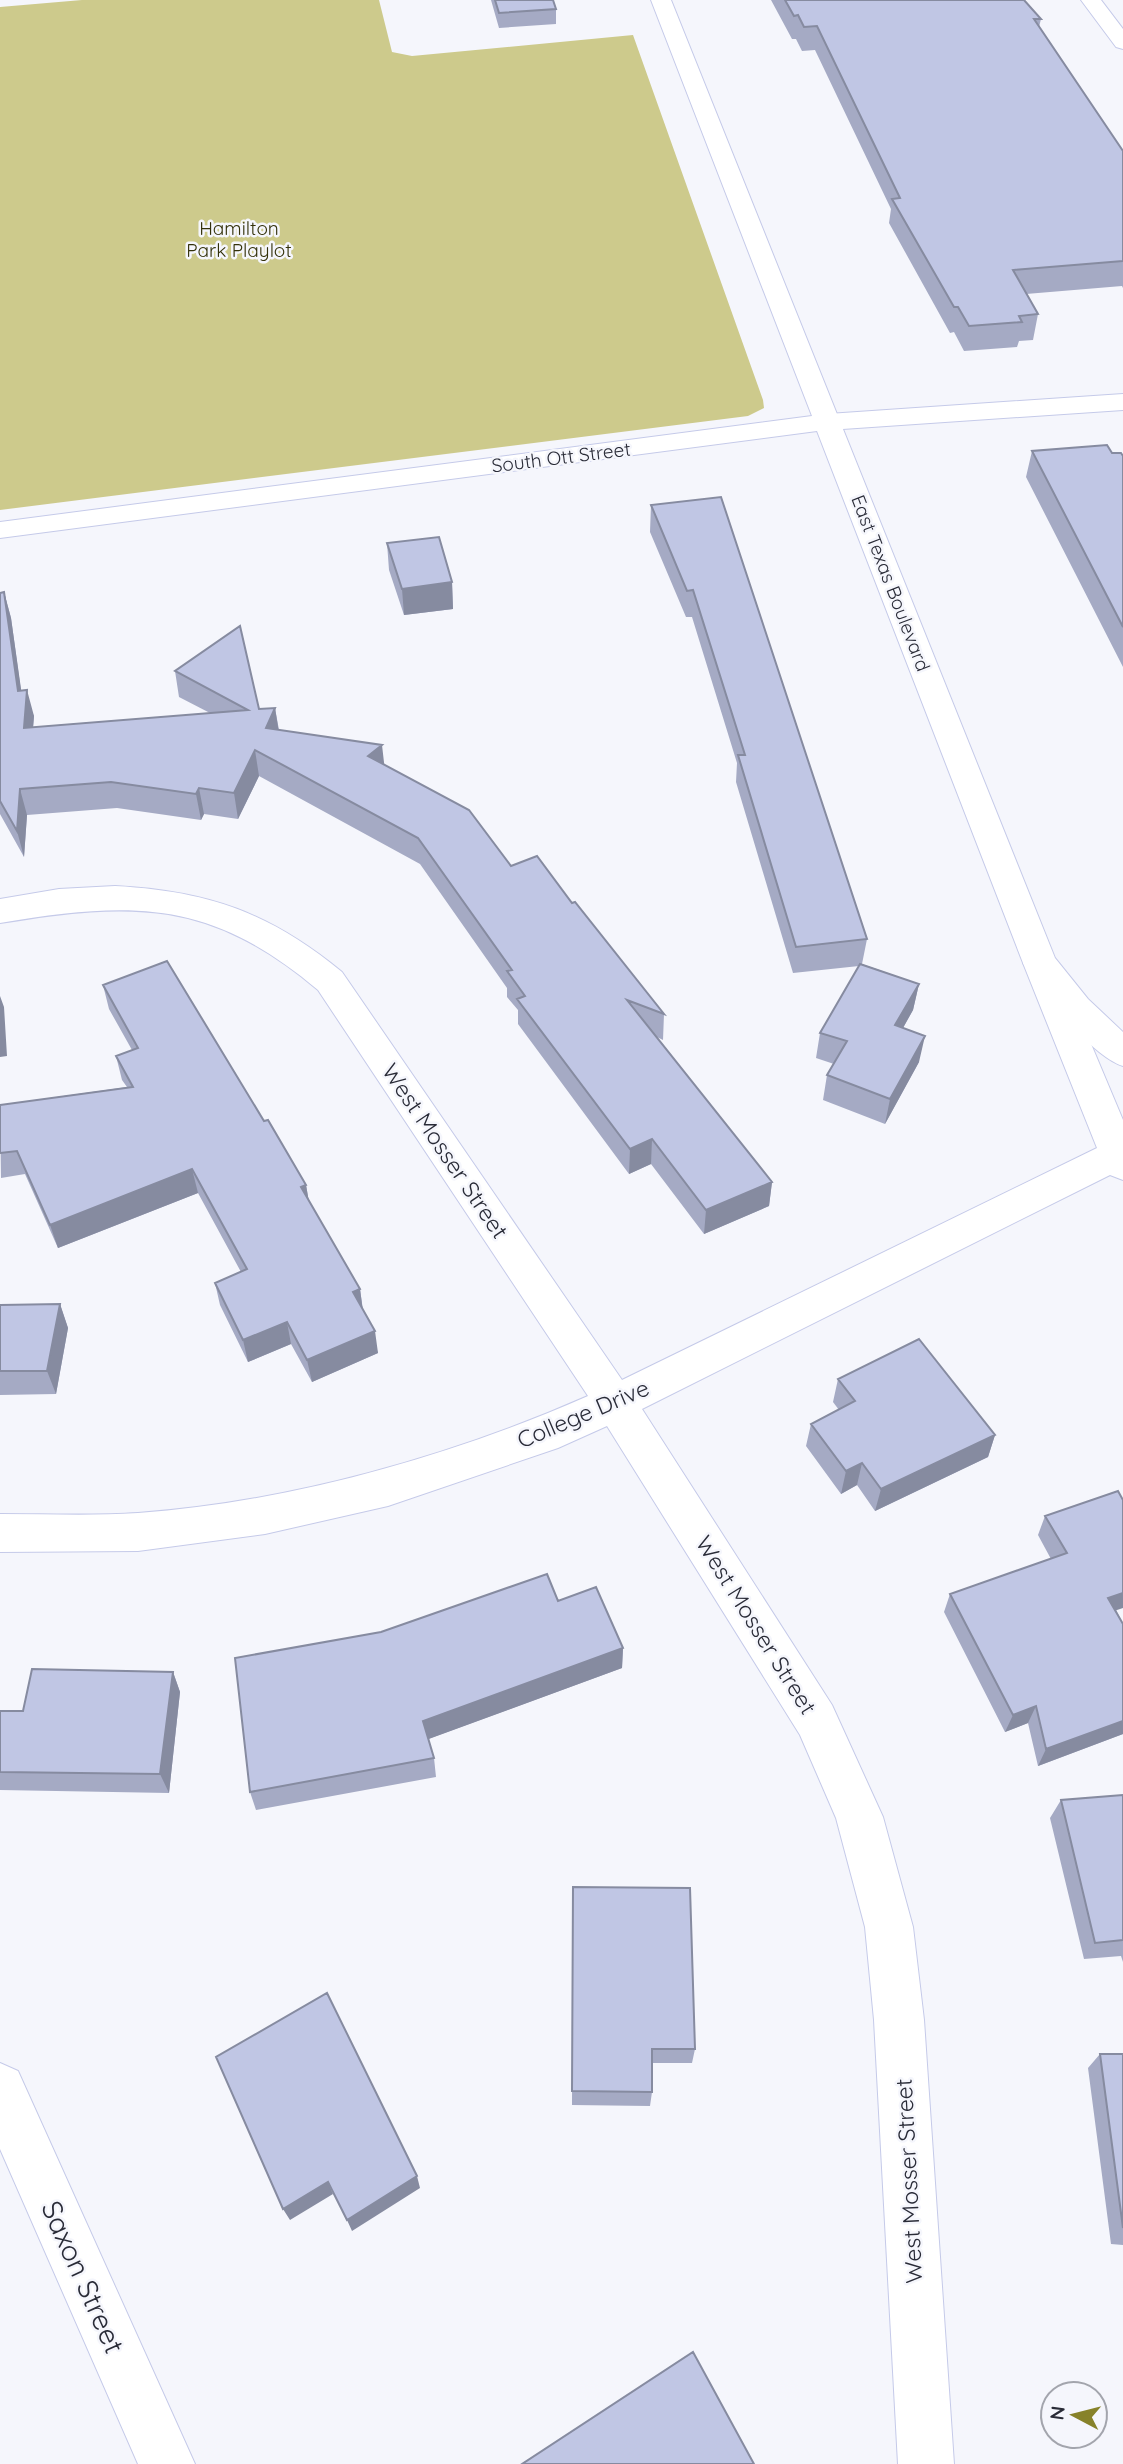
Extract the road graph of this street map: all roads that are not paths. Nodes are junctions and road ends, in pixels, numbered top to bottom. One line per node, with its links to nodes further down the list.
1 (661, 0): 5 (street, East Texas Boulevard)
2 (1091, 0): 3 (street)
3 (1123, 43)
4 (1123, 402): 5 (street, South Ott Street)
5 (828, 422): 6 (street, South Ott Street); 8 (street, East Texas Boulevard)
6 (0, 530)
7 (0, 911): 11 (street, West Mosser Street)
8 (1040, 963): 9 (street); 10 (street, East Texas Boulevard)
9 (1123, 1053)
10 (1121, 1158): 11 (street, College Drive)
11 (615, 1403): 12 (street, College Drive); 15 (street, West Mosser Street)
12 (0, 1533)
13 (0, 2089): 14 (street, Saxon Street)
14 (167, 2464)
15 (926, 2464)

